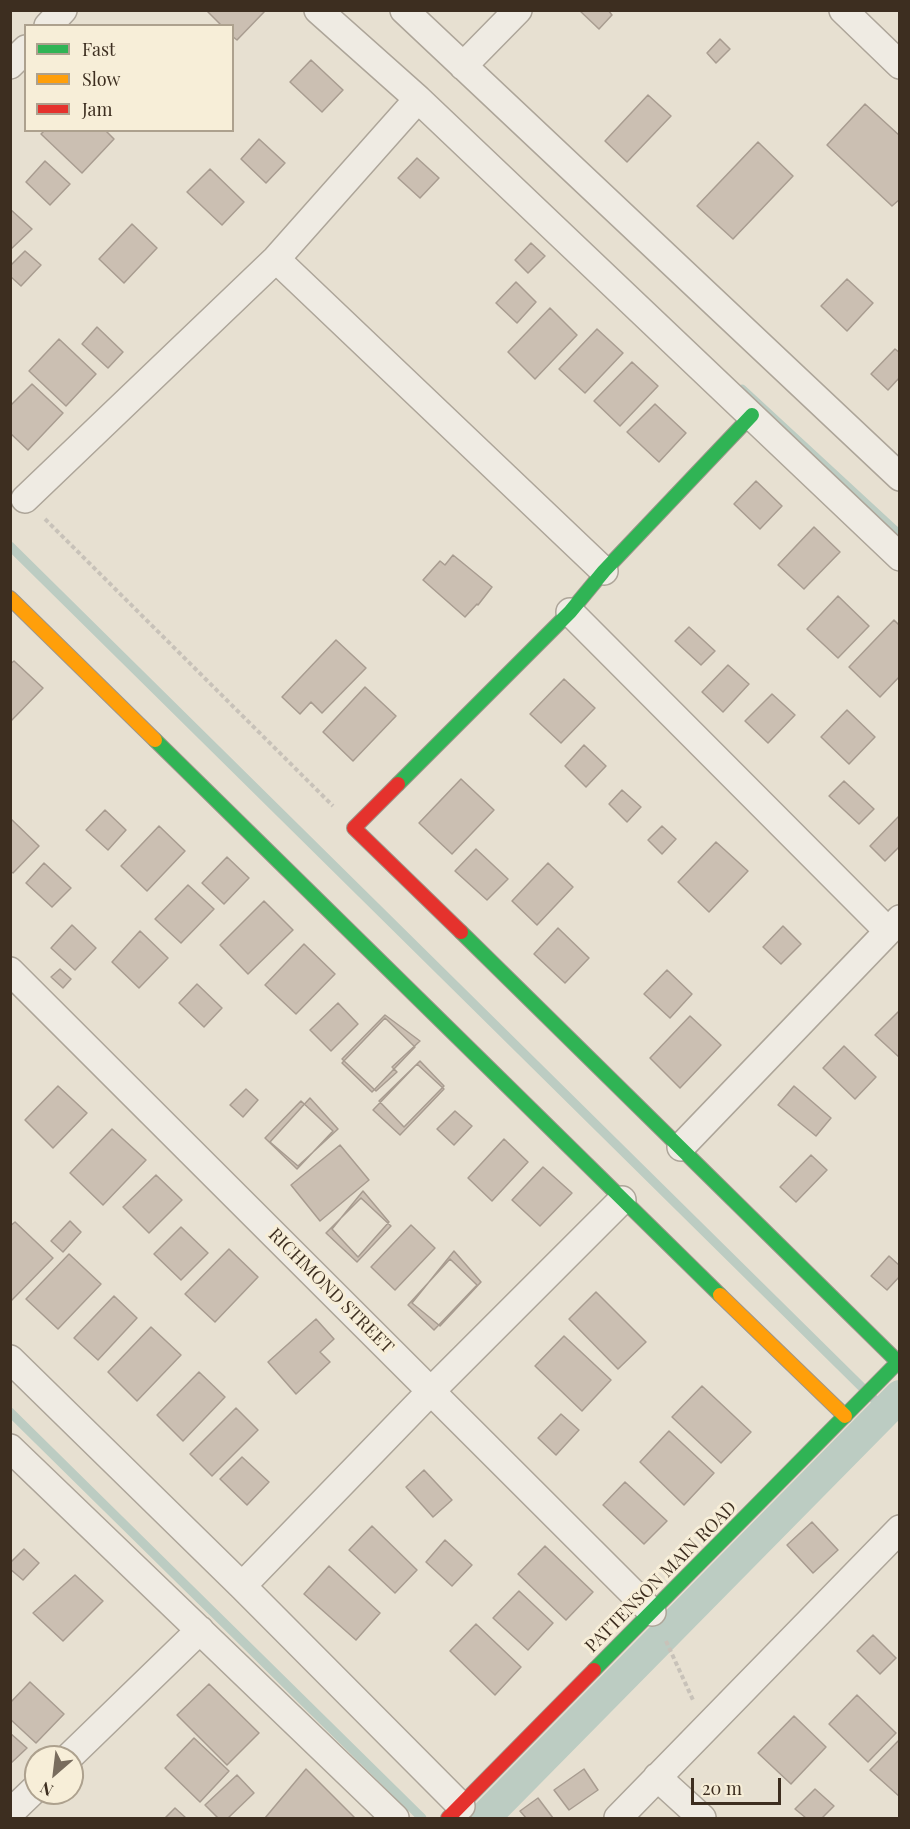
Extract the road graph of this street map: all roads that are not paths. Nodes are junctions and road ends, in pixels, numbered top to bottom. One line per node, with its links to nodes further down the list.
1 (63, 10): 6 (street)
2 (318, 10): 11 (street)
3 (404, 10): 10 (street)
4 (518, 10): 10 (street)
5 (843, 10): 9 (street)
6 (50, 24)
7 (24, 51): 8 (street)
8 (10, 65)
9 (900, 65)
10 (463, 66): 14 (street)
11 (418, 99): 12 (street); 13 (street)
12 (276, 259): 15 (street); 17 (street)
13 (752, 415): 16 (street); 17 (street)
14 (900, 477)
15 (25, 499)
16 (900, 557)
17 (604, 571): 19 (street)
18 (10, 598): 23 (street)
19 (570, 612): 20 (street); 22 (street)
20 (894, 925): 22 (street)
21 (10, 972): 26 (street, RICHMOND STREET)
22 (681, 1147): 25 (street)
23 (622, 1200): 26 (street); 27 (street)
24 (10, 1359): 30 (street)
25 (899, 1361): 27 (street, PATTENSON MAIN ROAD)
26 (431, 1390): 30 (street); 31 (street, RICHMOND STREET)
27 (845, 1416): 31 (street, PATTENSON MAIN ROAD)
28 (10, 1448): 32 (street)
29 (900, 1529): 34 (street)
30 (243, 1586): 36 (street)
31 (652, 1612): 36 (street, PATTENSON MAIN ROAD)
32 (200, 1630): 33 (street); 38 (street)
33 (81, 1745)
34 (657, 1777): 39 (street); 40 (street)
35 (24, 1800): 37 (street)
36 (454, 1812)
37 (10, 1813)
38 (395, 1818)
39 (618, 1818)
40 (702, 1818)

